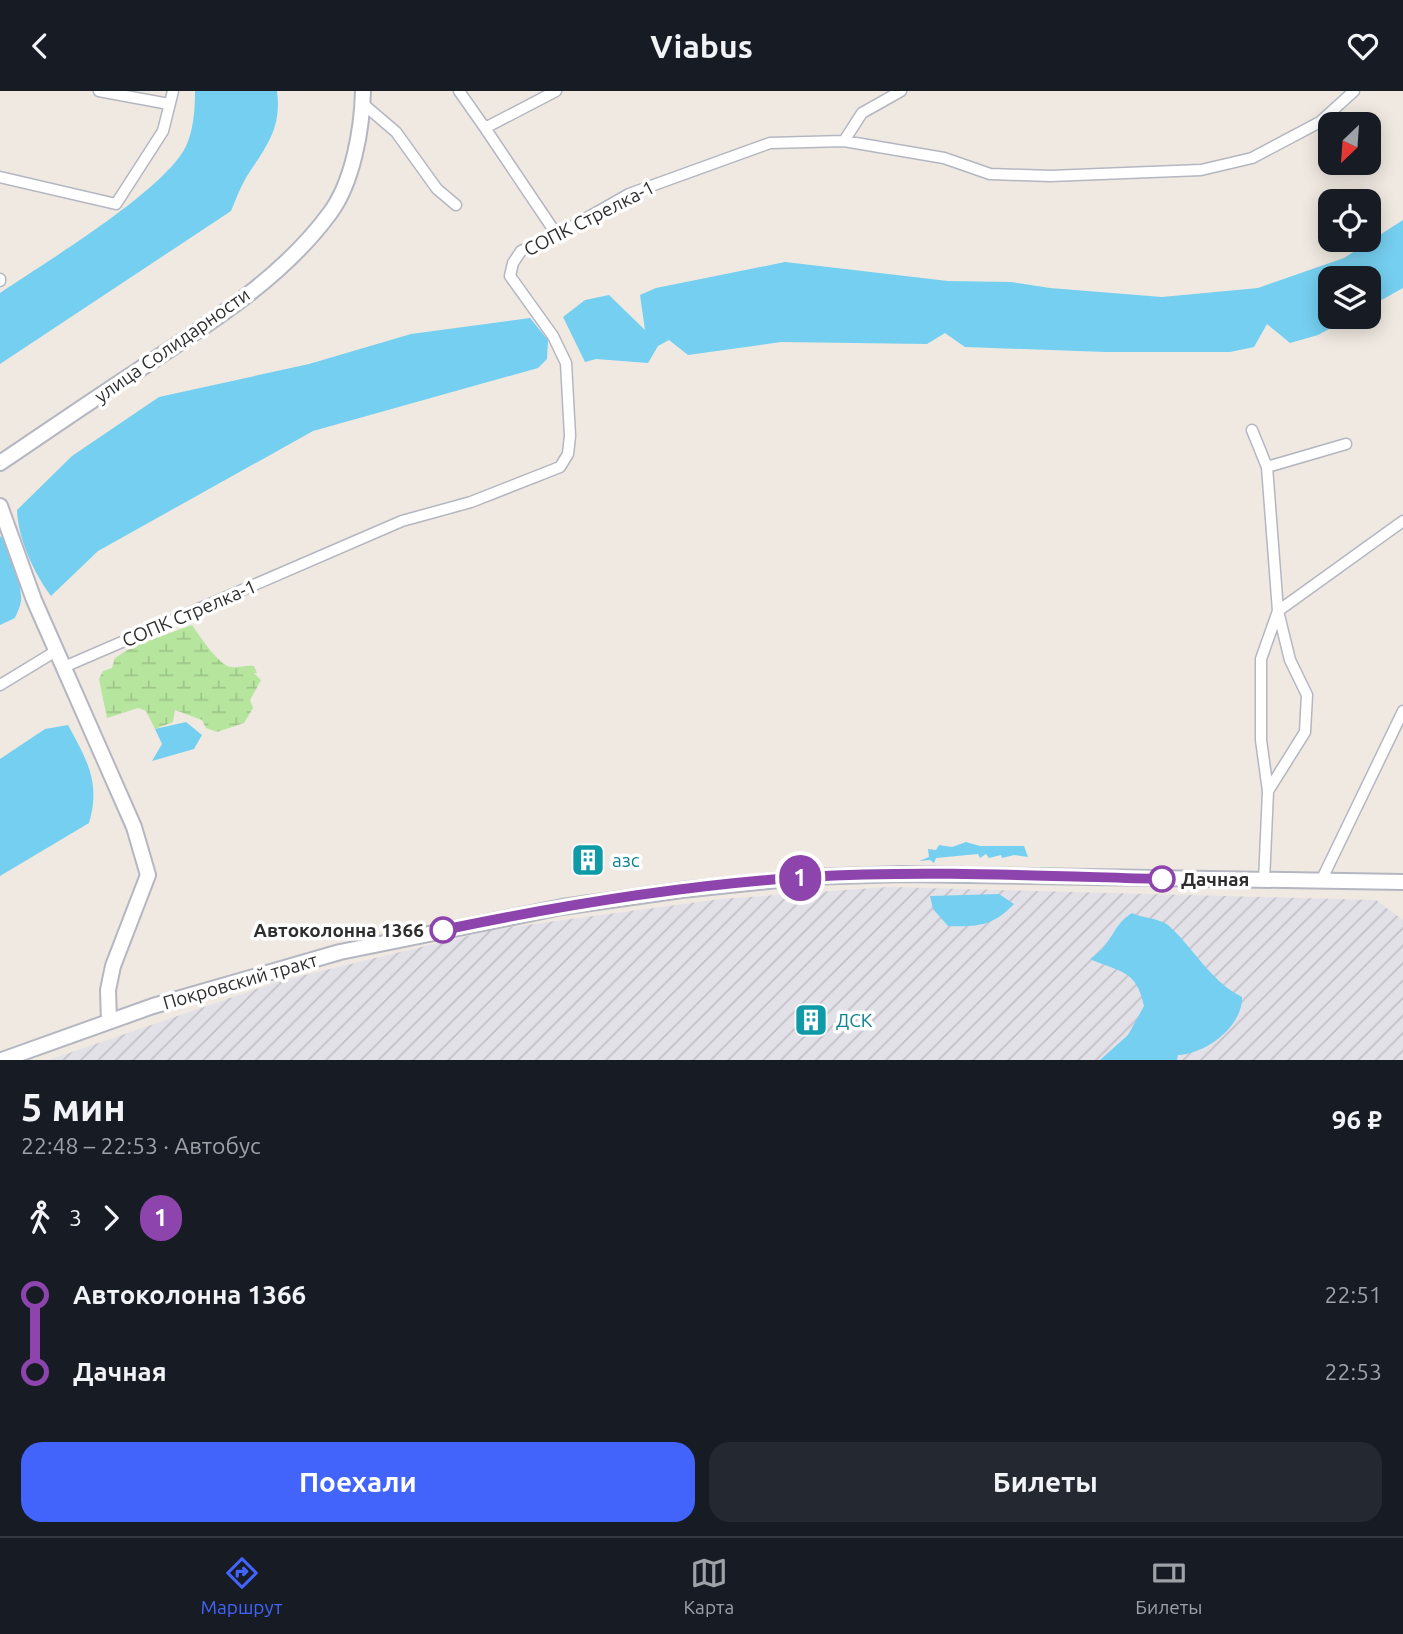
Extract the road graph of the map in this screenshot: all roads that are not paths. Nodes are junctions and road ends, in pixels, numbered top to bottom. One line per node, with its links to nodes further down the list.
1 (99, 91): 8 (street)
2 (173, 91): 8 (street)
3 (459, 91): 9 (street)
4 (556, 91): 9 (street)
5 (901, 91): 10 (street)
6 (1354, 91): 10 (street, СОПК Стрелка-1)
7 (363, 97): 12 (street); 16 (main road, улица Солидарности)
8 (169, 104): 11 (street)
9 (485, 128): 13 (street)
10 (844, 141): 13 (street, СОПК Стрелка-1)
11 (0, 177)
12 (456, 205)
13 (557, 235): 22 (street, СОПК Стрелка-1)
14 (1252, 430): 17 (street)
15 (1346, 444): 17 (street)
16 (0, 463)
17 (1266, 467): 20 (street)
18 (0, 506): 21 (main road)
19 (1403, 520): 20 (street)
20 (1278, 611): 25 (street); 25 (street)
21 (56, 652): 22 (main road); 23 (street)
22 (64, 667): 29 (main road)
23 (0, 685)
24 (1403, 711): 27 (street)
25 (1268, 791): 26 (street)
26 (1264, 881): 27 (main road, Покровский тракт); 29 (main road, Покровский тракт)
27 (1321, 881): 28 (main road, Покровский тракт)
28 (1403, 882)
29 (108, 1021): 30 (main road, Покровский тракт)
30 (2, 1060)

